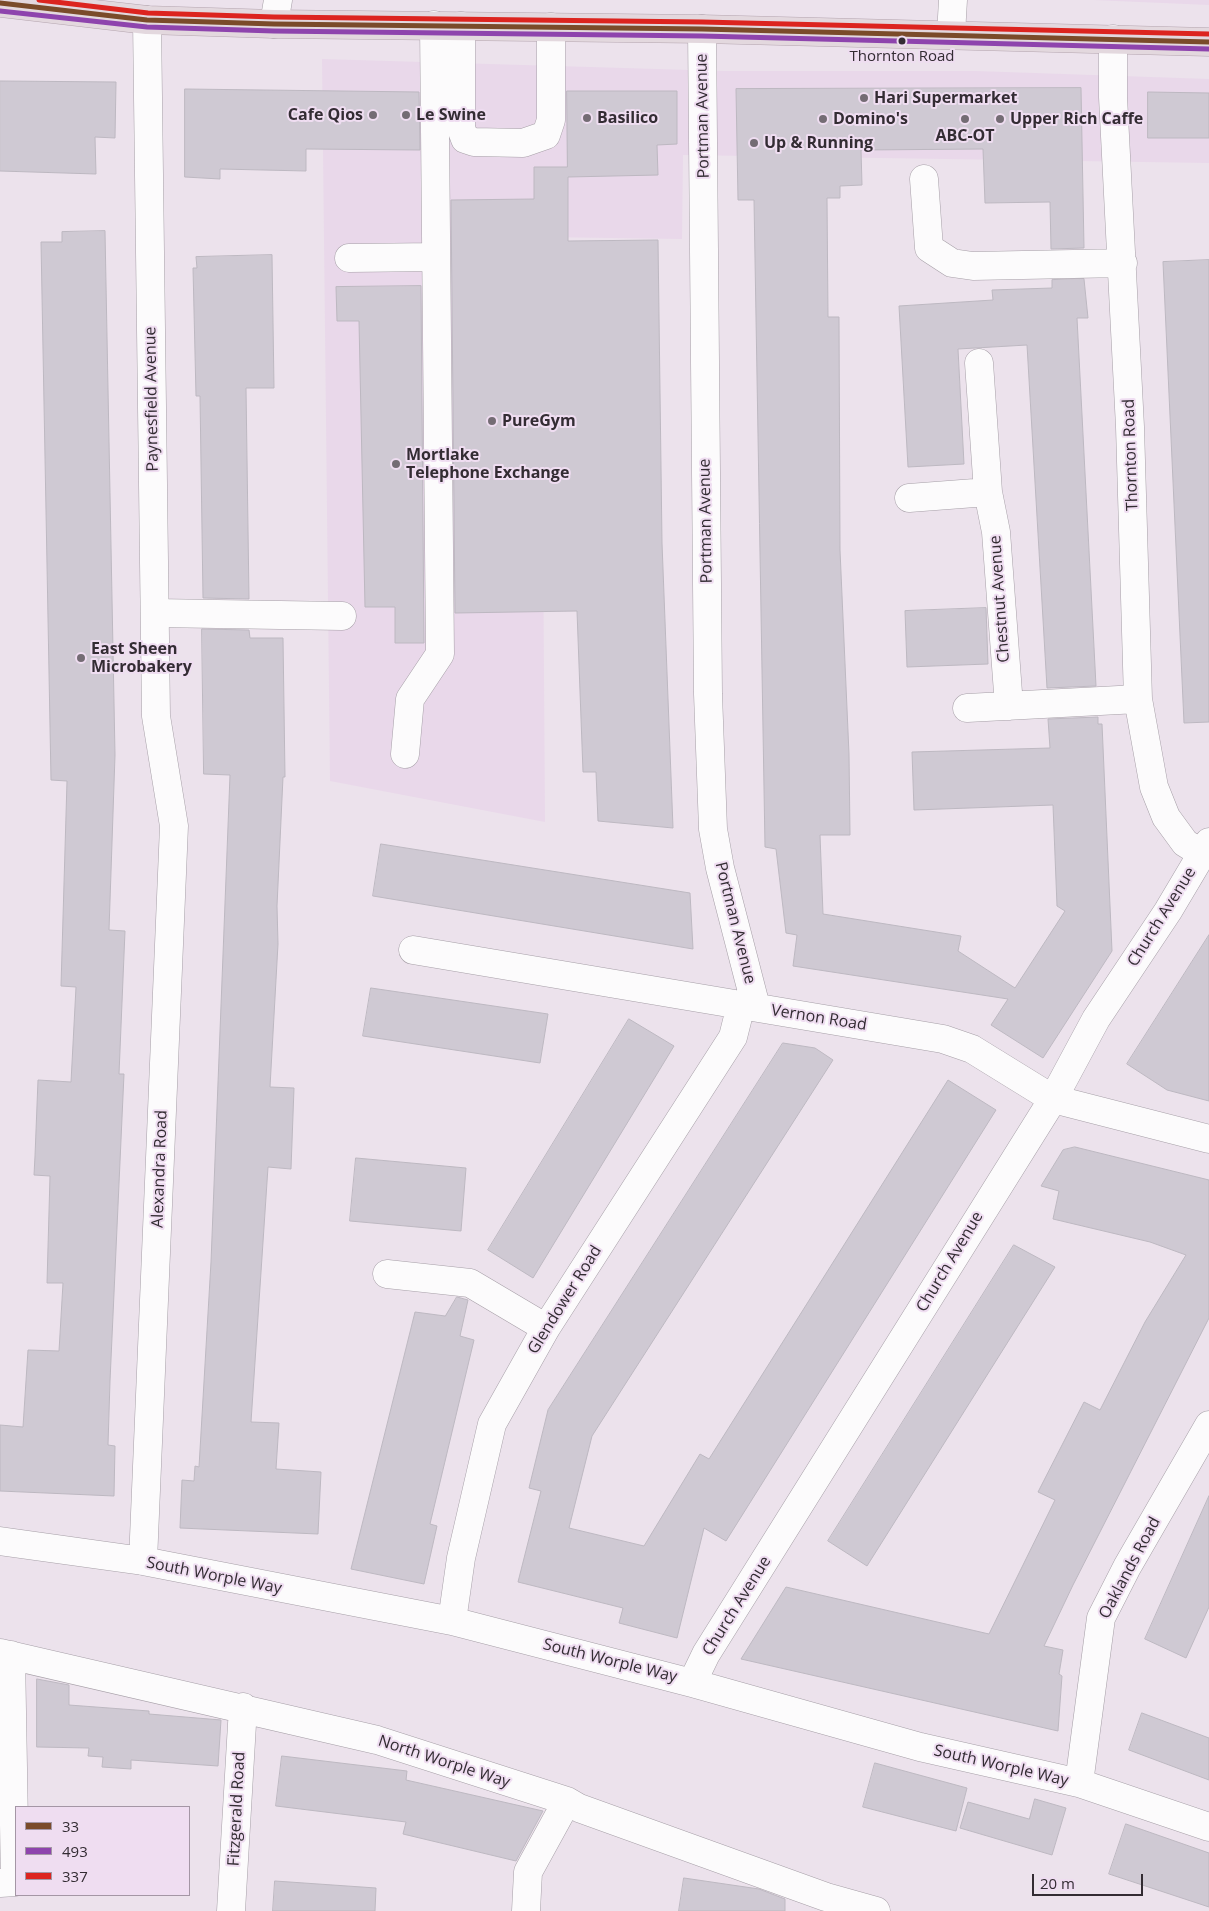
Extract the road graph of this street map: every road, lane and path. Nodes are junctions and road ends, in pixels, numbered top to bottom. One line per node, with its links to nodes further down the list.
1 (953, 0): 8 (street)
2 (0, 3): 4 (highway)
3 (276, 12): 4 (highway); 5 (highway)
4 (147, 20): 18 (street, Paynesfield Avenue)
5 (447, 26): 6 (highway); 6 (street); 12 (street)
6 (551, 27): 7 (highway)
7 (702, 28): 8 (highway); 27 (street, Portman Avenue)
8 (951, 34): 9 (highway)
9 (1112, 38): 10 (highway); 14 (street, Thornton Road)
10 (1209, 42)
11 (924, 178): 14 (street)
12 (436, 257): 13 (street); 23 (street)
13 (349, 258)
14 (1123, 263): 20 (street, Thornton Road)
15 (979, 363): 16 (street, Chestnut Avenue)
16 (988, 492): 17 (street); 21 (street, Chestnut Avenue)
17 (909, 498)
18 (155, 613): 19 (street); 24 (street, Paynesfield Avenue)
19 (342, 616)
20 (1138, 698): 21 (street); 25 (street, Thornton Road)
21 (1008, 706): 22 (street)
22 (967, 708)
23 (405, 754)
24 (166, 777): 34 (street, Alexandra Road)
25 (1205, 848): 28 (street, Church Avenue)
26 (413, 950): 27 (street, Vernon Road)
27 (749, 1006): 28 (street, Vernon Road); 31 (street, Glendower Road)
28 (1053, 1099): 29 (street, Vernon Road); 37 (street, Church Avenue)
29 (1209, 1139)
30 (387, 1274): 31 (street)
31 (546, 1328): 35 (street, Glendower Road)
32 (1209, 1425): 39 (street, Oaklands Road)
33 (0, 1541): 34 (street, South Worple Way)
34 (143, 1562): 35 (street, South Worple Way)
35 (452, 1621): 37 (street, South Worple Way)
36 (6, 1654): 38 (street, North Worple Way); 42 (street)
37 (692, 1683): 39 (street, South Worple Way)
38 (243, 1708): 40 (street, North Worple Way); 44 (street, Fitzgerald Road)
39 (1079, 1784): 41 (street, South Worple Way)
40 (567, 1801): 43 (street, North Worple Way); 45 (street)
41 (1209, 1827)
42 (0, 1883)
43 (826, 1904): 46 (street, North Worple Way)
44 (231, 1911)
45 (526, 1911)
46 (876, 1911)

